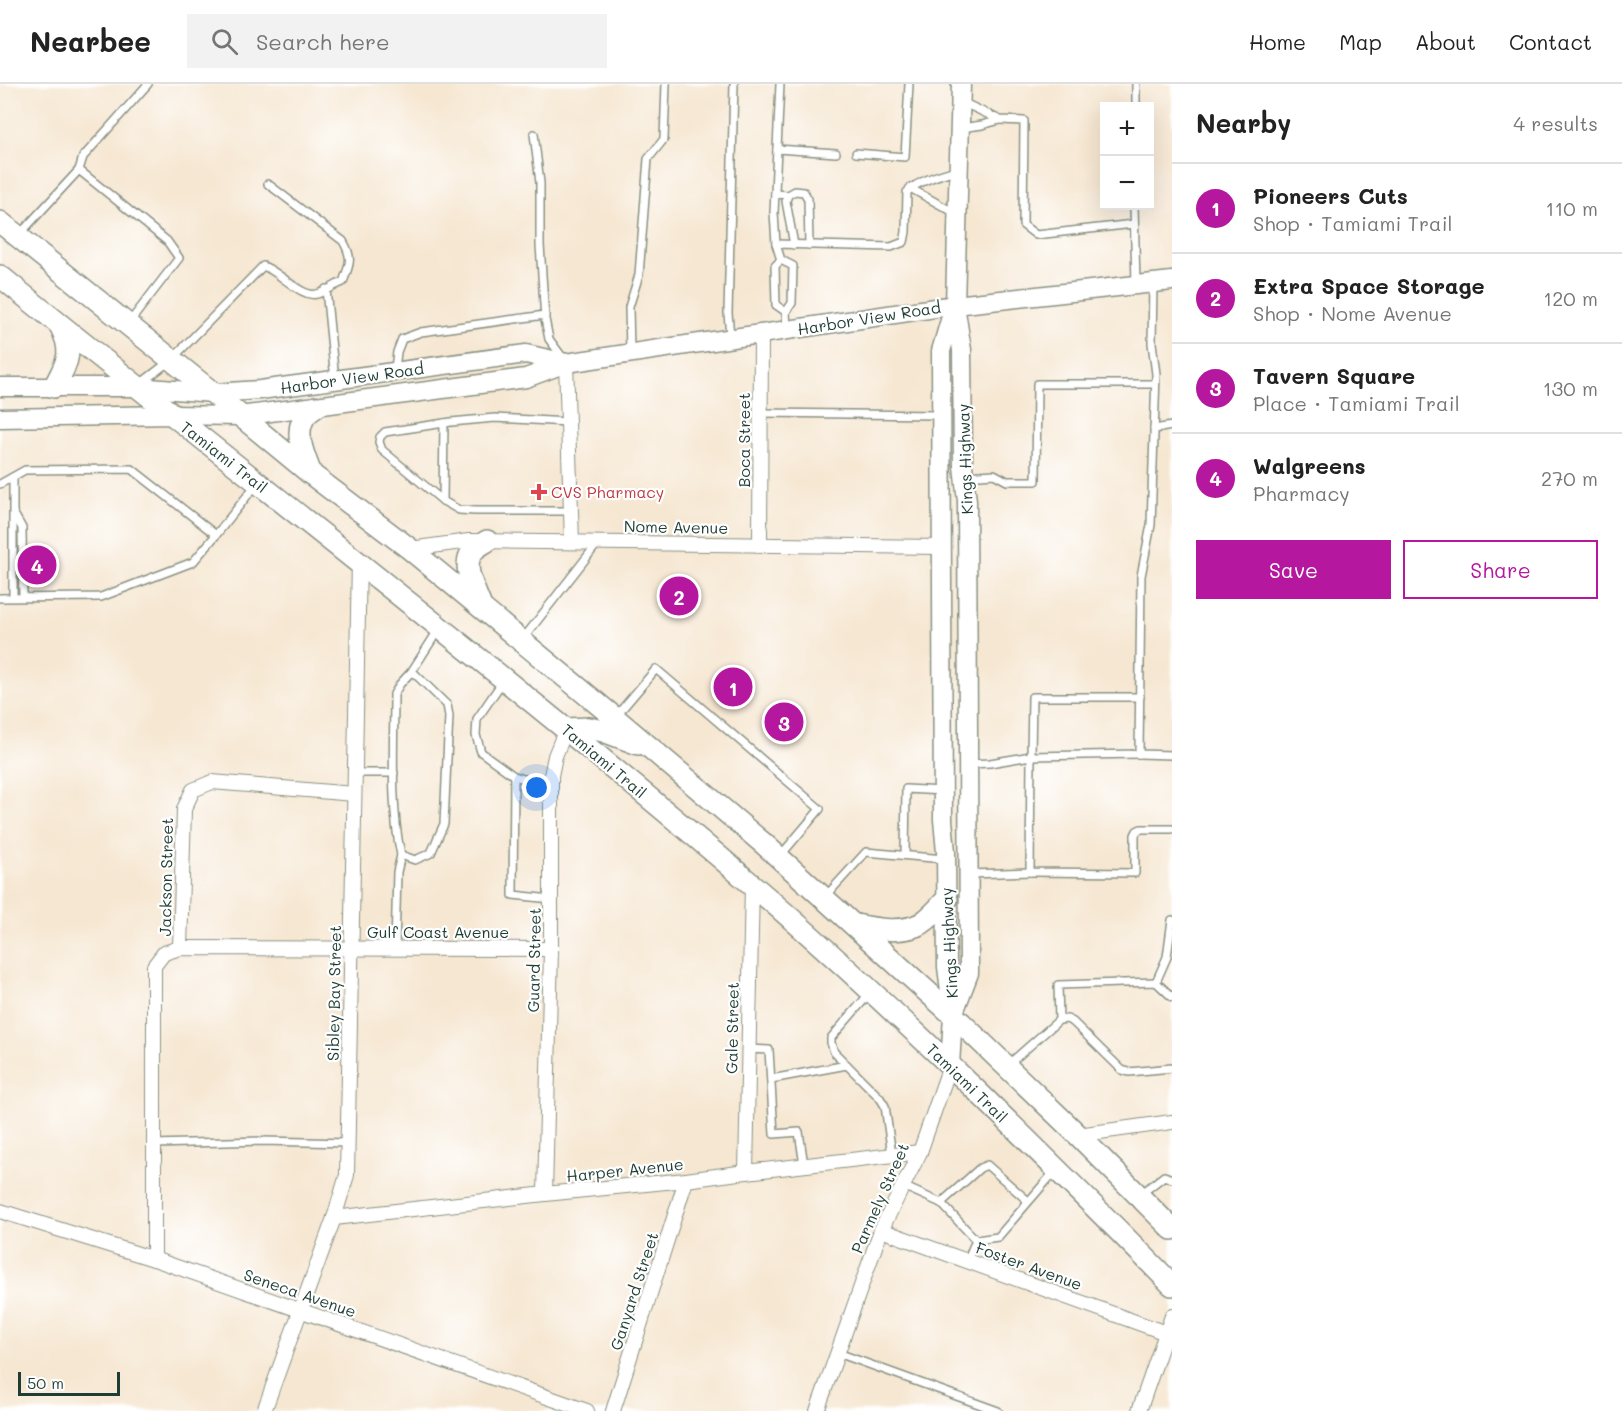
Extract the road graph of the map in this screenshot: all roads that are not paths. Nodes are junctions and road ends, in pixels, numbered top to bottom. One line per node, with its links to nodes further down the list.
1 (148, 84): 16 (lane)
2 (666, 84): 42 (lane)
3 (734, 84): 41 (lane)
4 (780, 84): 12 (lane)
5 (909, 84): 14 (lane)
6 (1136, 84): 8 (lane)
7 (960, 93): 9 (lane); 10 (main road, Kings Highway)
8 (1136, 102)
9 (1000, 120): 10 (lane); 24 (lane)
10 (958, 129): 15 (main road, Kings Highway)
11 (534, 134): 36 (lane)
12 (777, 149): 13 (lane); 19 (lane)
13 (836, 153)
14 (856, 153)
15 (958, 169): 18 (lane); 22 (main road, Kings Highway)
16 (79, 170): 25 (lane); 38 (lane)
17 (268, 184): 33 (lane)
18 (910, 188): 22 (lane); 28 (lane)
19 (775, 194): 20 (lane); 26 (lane)
20 (788, 195): 27 (lane); 28 (lane)
21 (1134, 210): 24 (lane)
22 (957, 214): 34 (main road, Kings Highway)
23 (0, 222): 25 (main road)
24 (1134, 224): 32 (lane)
25 (18, 237): 38 (main road)
26 (776, 244): 27 (lane); 29 (lane)
27 (794, 245): 28 (lane)
28 (808, 245)
29 (782, 260): 35 (lane); 35 (lane)
30 (0, 276): 37 (main road, Tamiami Trail)
31 (1172, 280): 32 (main road, Harbor View Road)
32 (1145, 284): 34 (main road, Harbor View Road); 47 (lane)
33 (326, 290): 43 (lane); 46 (lane)
34 (955, 305): 39 (main road, Harbor View Road); 55 (main road, Kings Highway); 63 (main road, Kings Highway)
35 (786, 312): 39 (lane)
36 (545, 315): 44 (lane); 45 (lane)
37 (60, 325): 49 (main road); 50 (main road, Tamiami Trail)
38 (128, 325): 43 (main road)
39 (788, 330): 40 (main road, Harbor View Road)
40 (761, 334): 41 (main road, Harbor View Road); 53 (street, Boca Street)
41 (730, 339): 42 (main road, Harbor View Road)
42 (630, 354): 44 (main road, Harbor View Road)
43 (171, 360): 50 (lane); 51 (main road)
44 (566, 363): 45 (main road, Harbor View Road); 52 (main road, Harbor View Road); 58 (street)
45 (395, 372): 46 (main road, Harbor View Road)
46 (335, 380): 51 (main road, Harbor View Road)
47 (1155, 384): 61 (lane); 63 (lane)
48 (0, 387): 49 (main road, Harbor View Road)
49 (54, 387): 50 (main road, Harbor View Road)
50 (137, 387): 51 (main road, Harbor View Road); 54 (main road, Tamiami Trail)
51 (213, 393): 56 (main road)
52 (316, 407): 56 (main road, Harbor View Road); 62 (main road)
53 (760, 413): 55 (lane); 74 (street, Boca Street)
54 (172, 415): 56 (main road, Harbor View Road); 57 (main road, Harbor View Road); 65 (main road, Tamiami Trail)
55 (941, 415): 75 (main road, Kings Highway)
56 (240, 416): 62 (main road)
57 (0, 418)
58 (568, 422): 59 (lane); 69 (street)
59 (444, 423): 67 (lane); 67 (lane)
60 (1172, 426): 61 (lane)
61 (1154, 429): 86 (lane)
62 (311, 474): 76 (main road)
63 (965, 476): 94 (main road, Kings Highway)
64 (13, 477): 66 (lane); 68 (lane); 70 (lane)
65 (258, 483): 70 (lane); 77 (main road, Tamiami Trail)
66 (0, 484)
67 (443, 501): 69 (lane)
68 (13, 511): 78 (lane); 79 (lane)
69 (571, 511): 72 (street)
70 (216, 535): 79 (lane)
71 (488, 541): 72 (street, Nome Avenue); 76 (street, Nome Avenue); 81 (main road)
72 (572, 542): 73 (street, Nome Avenue)
73 (598, 542): 74 (street, Nome Avenue); 83 (lane)
74 (760, 546): 75 (street, Nome Avenue)
75 (942, 547): 93 (main road, Kings Highway)
76 (410, 549): 81 (main road)
77 (359, 561): 82 (main road, Tamiami Trail); 95 (street, Sibley Bay Street)
78 (13, 597): 79 (lane); 80 (lane)
79 (23, 597)
80 (0, 598)
81 (481, 607): 83 (main road)
82 (440, 627): 84 (lane); 85 (main road, Tamiami Trail)
83 (522, 641): 87 (main road)
84 (412, 671): 96 (lane); 102 (lane)
85 (504, 679): 88 (main road, Tamiami Trail); 97 (lane)
86 (1140, 697): 90 (lane); 92 (lane)
87 (615, 718): 89 (main road); 104 (lane)
88 (566, 729): 89 (main road); 98 (street, Guard Street); 108 (main road, Tamiami Trail)
89 (650, 748): 104 (main road)
90 (1139, 754): 91 (lane); 92 (lane)
91 (1172, 755)
92 (1031, 756): 94 (lane); 106 (lane)
93 (943, 764): 94 (main road); 99 (main road, Kings Highway)
94 (968, 764): 107 (main road, Kings Highway)
95 (355, 772): 96 (lane); 100 (street, Sibley Bay Street)
96 (394, 773): 102 (lane)
97 (514, 776): 98 (lane); 110 (lane)
98 (551, 787): 110 (street, Guard Street)
99 (943, 791): 103 (lane); 105 (main road, Kings Highway)
100 (354, 794): 114 (street, Jackson Street); 115 (street, Sibley Bay Street)
101 (1172, 829): 106 (lane)
102 (401, 855): 116 (lane)
103 (905, 855): 105 (lane); 109 (lane)
104 (779, 857): 109 (main road)
105 (946, 860): 111 (main road, Kings Highway)
106 (1030, 872): 107 (lane)
107 (968, 874): 121 (main road, Kings Highway)
108 (752, 884): 119 (main road, Tamiami Trail); 123 (street, Gale Street)
109 (825, 898): 113 (main road)
110 (551, 899): 117 (street, Guard Street)
111 (947, 899): 113 (main road); 121 (main road, Kings Highway)
112 (1172, 920): 118 (lane)
113 (855, 924): 121 (main road)
114 (180, 948): 115 (street, Gulf Coast Avenue); 132 (street, Jackson Street)
115 (351, 948): 116 (street, Gulf Coast Avenue); 131 (street, Sibley Bay Street)
116 (395, 948): 117 (street, Gulf Coast Avenue)
117 (551, 949): 141 (street, Guard Street)
118 (1156, 982): 120 (lane); 122 (lane)
119 (871, 992): 124 (lane); 125 (main road, Tamiami Trail)
120 (1172, 997)
121 (953, 1015): 125 (main road); 126 (main road)
122 (1059, 1020): 126 (lane); 127 (lane)
123 (748, 1049): 128 (lane); 137 (street, Gale Street)
124 (847, 1065): 128 (lane); 134 (lane)
125 (950, 1066): 133 (street, Parmely Street); 136 (main road, Tamiami Trail)
126 (1007, 1066): 130 (main road)
127 (1172, 1068)
128 (771, 1078): 135 (lane)
129 (1172, 1122): 130 (street)
130 (1078, 1135): 142 (main road)
131 (348, 1143): 132 (lane); 146 (street, Sibley Bay Street)
132 (154, 1144): 150 (street, Jackson Street)
133 (920, 1152): 134 (street, Harper Avenue); 140 (street, Parmely Street)
134 (892, 1155): 135 (street, Harper Avenue)
135 (804, 1165): 137 (street, Harper Avenue)
136 (1057, 1169): 143 (lane); 152 (main road, Tamiami Trail)
137 (746, 1172): 139 (street, Harper Avenue)
138 (1172, 1179): 142 (lane)
139 (686, 1180): 141 (street, Harper Avenue); 159 (street, Ganyard Street)
140 (903, 1186): 144 (lane); 148 (street, Parmely Street)
141 (545, 1194): 146 (street, Harper Avenue)
142 (1139, 1195): 147 (main road)
143 (1028, 1201): 144 (lane); 149 (lane)
144 (941, 1203): 149 (lane)
145 (0, 1211): 150 (street, Seneca Avenue)
146 (334, 1218): 153 (street, Sibley Bay Street)
147 (1172, 1229)
148 (881, 1230): 151 (street, Foster Avenue); 156 (street, Parmely Street)
149 (976, 1240): 151 (lane)
150 (153, 1259): 153 (street, Seneca Avenue)
151 (967, 1261): 155 (street, Foster Avenue)
152 (1172, 1285)
153 (300, 1310): 157 (street, Sibley Bay Street); 158 (street, Seneca Avenue)
154 (1172, 1316): 155 (street)
155 (1166, 1333): 162 (street)
156 (838, 1353): 160 (street, Parmely Street); 161 (lane)
157 (264, 1411)
158 (587, 1411)
159 (613, 1411)
160 (817, 1411)
161 (998, 1411)
162 (1139, 1411)

